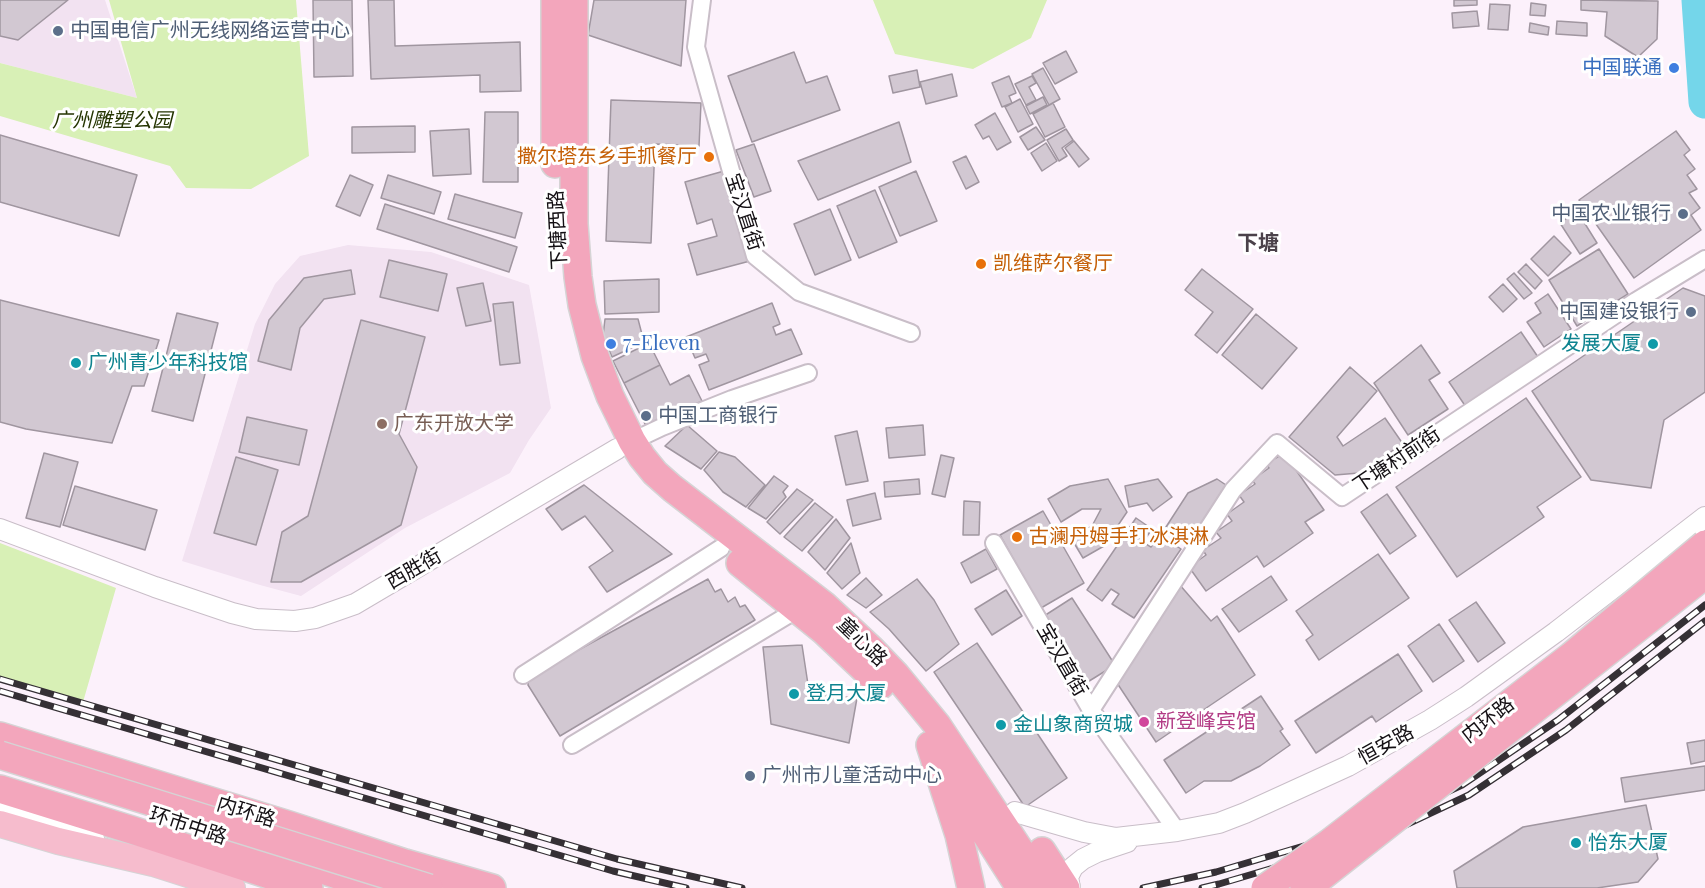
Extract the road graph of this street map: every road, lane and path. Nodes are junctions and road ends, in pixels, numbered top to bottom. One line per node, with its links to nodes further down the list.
1 (555, 0): 7 (highway, 下塘西路)
2 (574, 0): 7 (highway, 下塘西路)
3 (702, 0): 5 (street, 宝汉直街)
4 (1705, 259): 16 (street, 下塘村前街)
5 (910, 333)
6 (808, 373): 7 (street, 西胜街)
7 (624, 445): 9 (street, 西胜街); 12 (highway, 童心路); 17 (highway, 童心路)
8 (1705, 517): 25 (street, 恒安路)
9 (0, 529)
10 (994, 543): 16 (street, 宝汉直街)
11 (1705, 544): 38 (highway, 内环路, bridge)
12 (721, 548): 14 (highway, 童心路); 15 (street)
13 (1705, 575): 39 (highway, 内环路, bridge)
14 (798, 609): 17 (highway, 童心路); 19 (street)
15 (523, 675)
16 (1091, 710): 25 (street, 宝汉直街)
17 (933, 735): 24 (highway); 34 (highway); 35 (highway, 童心路); 36 (highway, 童心路)
18 (0, 736): 33 (highway, 内环路)
19 (572, 745)
20 (0, 746): 27 (highway)
21 (0, 755): 31 (highway, 内环路, bridge)
22 (0, 767): 28 (highway, 环市中路)
23 (3, 807): 29 (main road); 30 (highway, 环市中路)
24 (1015, 812): 26 (street, 恒安路); 37 (highway)
25 (1177, 831): 26 (street, 恒安路)
26 (1147, 835): 37 (street)
27 (333, 849): 28 (highway); 32 (highway)
28 (365, 885)
29 (232, 888)
30 (309, 888)
31 (429, 888)
32 (459, 888)
33 (492, 888)
34 (971, 888)
35 (1020, 888)
36 (1045, 888)
37 (1068, 888)
38 (1265, 888)
39 (1304, 888)

